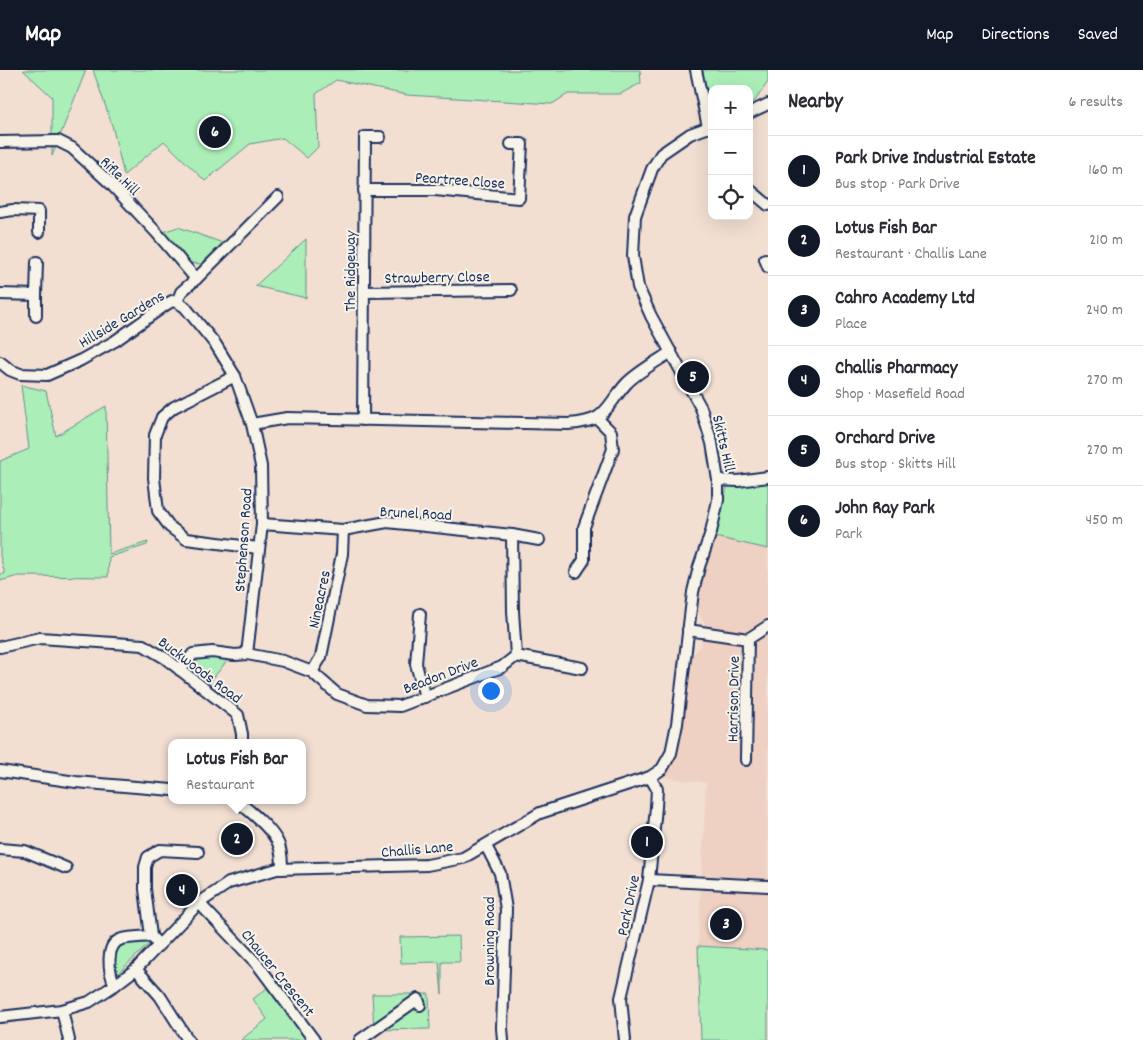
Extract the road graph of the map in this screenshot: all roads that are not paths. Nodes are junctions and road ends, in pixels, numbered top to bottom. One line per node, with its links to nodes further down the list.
1 (696, 70): 4 (street)
2 (768, 104): 3 (street)
3 (753, 111)
4 (708, 118)
5 (708, 127): 23 (street, Skitts Hill)
6 (380, 137): 9 (street, The Ridgeway)
7 (0, 142): 16 (street, Rifle Hill)
8 (511, 144): 9 (street, Peartree Close)
9 (364, 190): 18 (street, The Ridgeway)
10 (753, 192): 12 (street)
11 (278, 197): 16 (street, Hillside Gardens)
12 (768, 205)
13 (0, 212): 14 (street)
14 (39, 232)
15 (37, 262): 20 (street)
16 (196, 279): 21 (street, Hillside Gardens)
17 (511, 290): 18 (street, Strawberry Close)
18 (364, 292): 27 (street, The Ridgeway)
19 (0, 294): 20 (street)
20 (36, 295): 22 (street)
21 (177, 302): 24 (street, Hillside Gardens); 25 (street, Stephenson Road)
22 (36, 316)
23 (671, 352): 26 (street); 30 (street, Skitts Hill)
24 (0, 362)
25 (235, 376): 28 (street, Stephenson Road); 35 (street)
26 (597, 418): 27 (street); 36 (street)
27 (363, 420): 28 (street)
28 (252, 424): 31 (street, Stephenson Road)
29 (768, 477): 30 (street)
30 (718, 480): 39 (street, Skitts Hill)
31 (262, 524): 32 (street, Brunel Road); 35 (street, Stephenson Road)
32 (343, 530): 33 (street, Brunel Road); 46 (street, Nineacres)
33 (512, 535): 34 (street, Brunel Road); 43 (street)
34 (539, 540)
35 (258, 548): 42 (street, Stephenson Road)
36 (576, 572)
37 (420, 614): 47 (street)
38 (768, 626): 40 (street)
39 (688, 630): 40 (street); 49 (street, Skitts Hill)
40 (748, 639): 50 (street, Harrison Drive)
41 (0, 647): 45 (street, Buckwoods Road)
42 (247, 654): 45 (street, Beadon Drive); 46 (street, Beadon Drive)
43 (516, 656): 44 (street); 47 (street, Beadon Drive)
44 (582, 668)
45 (180, 670): 48 (street, Buckwoods Road)
46 (312, 672): 47 (street, Beadon Drive)
47 (425, 697)
48 (242, 739)
49 (671, 754): 52 (street, Challis Lane)
50 (746, 760)
51 (0, 770): 53 (street)
52 (650, 777): 55 (street, Challis Lane); 60 (street, Park Drive)
53 (168, 790)
54 (241, 804): 59 (street)
55 (486, 846): 59 (street, Challis Lane); 74 (street, Browning Road)
56 (0, 849): 58 (street)
57 (198, 852): 63 (street)
58 (66, 868)
59 (282, 869): 62 (street, Challis Lane)
60 (648, 880): 61 (street); 75 (street, Park Drive)
61 (768, 886)
62 (199, 903): 64 (street, Challis Lane); 72 (street, Chaucer Crescent)
63 (151, 936): 64 (street); 66 (street)
64 (158, 944): 65 (street, Challis Lane)
65 (136, 969): 66 (street, Challis Lane); 71 (street)
66 (115, 986): 68 (street, Challis Lane)
67 (420, 1005): 73 (street)
68 (62, 1010): 69 (street, Challis Lane); 70 (street)
69 (0, 1017)
70 (70, 1040)
71 (188, 1040)
72 (314, 1040)
73 (360, 1040)
74 (503, 1040)
75 (625, 1040)

